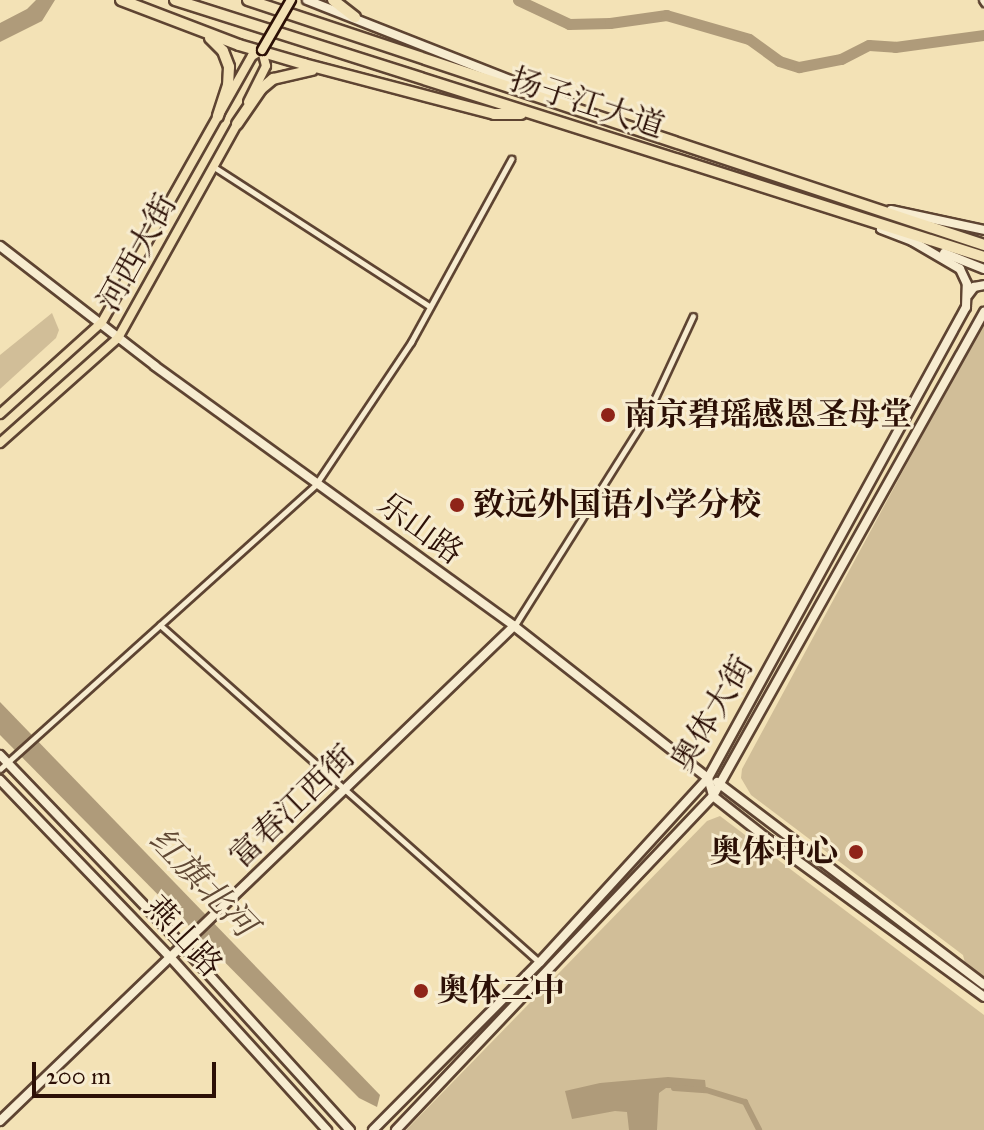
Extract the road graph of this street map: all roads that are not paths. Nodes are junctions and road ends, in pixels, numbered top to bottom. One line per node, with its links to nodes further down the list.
1 (121, 0): 8 (highway)
2 (175, 0): 12 (highway, 扬子江大道)
3 (248, 0): 11 (highway, 扬子江大道)
4 (291, 0): 9 (main road, 河西大街, bridge)
5 (307, 0): 7 (street, 扬子江大道)
6 (333, 0): 7 (highway)
7 (355, 17): 11 (street, 扬子江大道)
8 (194, 29): 9 (highway); 13 (highway)
9 (262, 50): 10 (highway); 13 (main road, 河西大街); 14 (main road, 河西大街)
10 (327, 70): 12 (highway); 14 (highway)
11 (584, 111): 18 (highway, 扬子江大道)
12 (533, 114): 17 (highway, 扬子江大道)
13 (218, 116): 30 (main road, 河西大街)
14 (237, 124): 16 (main road, 河西大街)
15 (511, 159): 27 (street)
16 (214, 167): 27 (street); 31 (main road, 河西大街)
17 (816, 205): 20 (street); 23 (highway, 扬子江大道)
18 (884, 209): 19 (street); 21 (highway, 扬子江大道)
19 (984, 230)
20 (912, 241): 24 (street); 26 (street)
21 (984, 245)
22 (0, 246): 30 (street, 乐山路)
23 (984, 257)
24 (984, 269)
25 (984, 285): 26 (street)
26 (968, 295): 39 (street, 奥体大街)
27 (430, 307): 34 (street)
28 (983, 311): 41 (street, 奥体大街)
29 (693, 316): 36 (street)
30 (102, 322): 31 (street, 乐山路); 32 (main road, 河西大街)
31 (118, 338): 33 (main road, 河西大街); 34 (street, 乐山路)
32 (0, 414)
33 (0, 443)
34 (316, 484): 35 (street); 36 (street, 乐山路)
35 (160, 625): 38 (street); 42 (street)
36 (514, 626): 39 (street, 乐山路); 42 (street, 富春江西街)
37 (0, 755): 38 (street, 燕山路)
38 (4, 766): 44 (street, 燕山路)
39 (708, 778): 41 (street, 乐山路); 43 (street); 46 (street, 奥体大街)
40 (0, 780): 45 (street, 燕山路)
41 (720, 783): 43 (street, 奥体大街); 47 (street, 乐山路)
42 (345, 793): 44 (street, 富春江西街); 46 (street)
43 (713, 796): 48 (street); 53 (street, 奥体大街)
44 (182, 945): 45 (street, 富春江西街); 51 (street, 燕山路)
45 (170, 957): 49 (street, 富春江西街); 50 (street, 燕山路)
46 (540, 962): 52 (street, 奥体大街)
47 (984, 985)
48 (984, 997)
49 (0, 1119)
50 (327, 1130)
51 (350, 1130)
52 (373, 1130)
53 (396, 1130)

